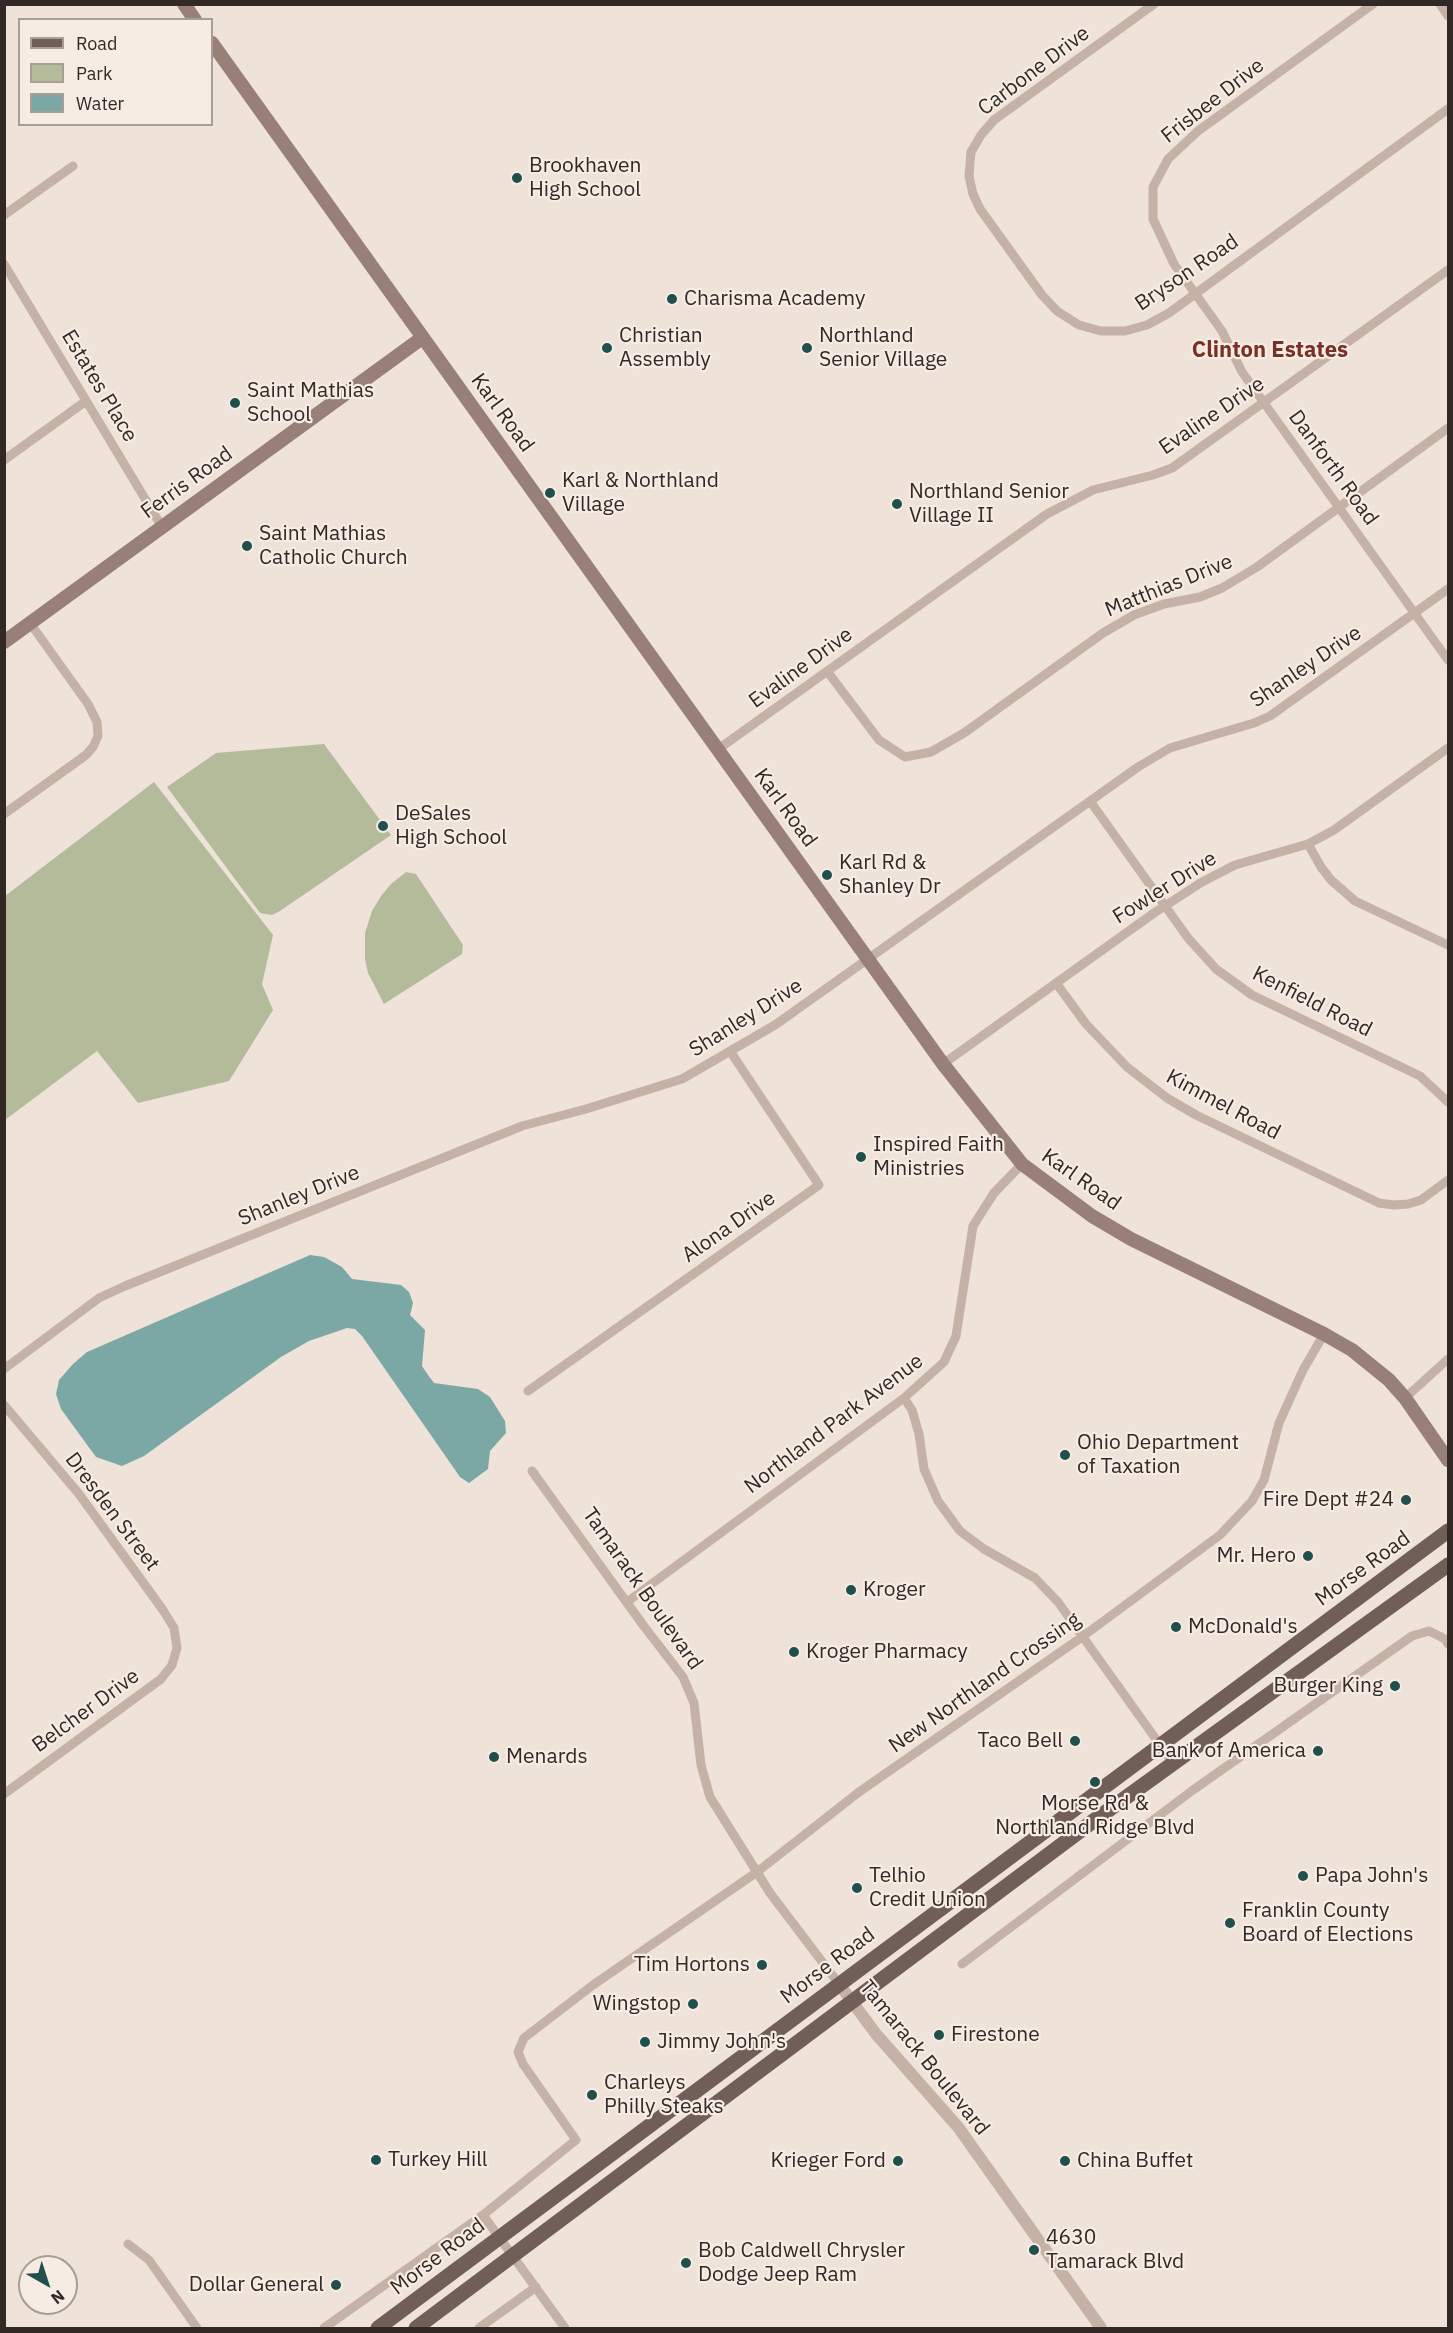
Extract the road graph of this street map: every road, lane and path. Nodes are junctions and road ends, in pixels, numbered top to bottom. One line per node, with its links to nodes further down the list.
1 (184, 4): 6 (main road)
2 (1154, 4): 9 (street, Carbone Drive)
3 (1373, 4): 14 (street, Frisbee Drive)
4 (1440, 4): 5 (street)
5 (1449, 16)
6 (194, 18)
7 (213, 44): 15 (main road, Karl Road)
8 (1449, 109): 14 (street, Bryson Road)
9 (972, 152): 14 (street, Bryson Road)
10 (73, 166): 11 (street)
11 (4, 215)
12 (4, 264): 16 (street, Estates Place)
13 (1449, 270): 17 (street, Evaline Drive)
14 (1195, 293): 17 (street, Danforth Road)
15 (422, 338): 21 (main road, Ferris Road); 29 (main road, Karl Road)
16 (86, 401): 19 (street); 21 (street, Estates Place)
17 (1264, 403): 20 (street, Danforth Road); 27 (street, Evaline Drive)
18 (1449, 428): 20 (street, Matthias Drive)
19 (4, 459)
20 (1340, 507): 23 (street, Danforth Road); 27 (street, Matthias Drive)
21 (162, 526): 24 (main road, Ferris Road)
22 (1449, 589): 23 (street, Shanley Drive)
23 (1415, 613): 26 (street, Danforth Road); 30 (street, Shanley Drive)
24 (30, 623): 25 (main road, Ferris Road); 31 (street)
25 (4, 642)
26 (1449, 660)
27 (827, 671): 29 (street, Evaline Drive)
28 (1449, 748): 32 (street, Fowler Drive)
29 (717, 750): 35 (main road, Karl Road)
30 (1090, 801): 33 (street, Kenfield Road); 35 (street, Shanley Drive)
31 (4, 814)
32 (1308, 844): 33 (street, Fowler Drive); 34 (street)
33 (1164, 906): 36 (street, Fowler Drive); 39 (street, Kenfield Road)
34 (1449, 945)
35 (868, 959): 37 (street, Shanley Drive); 38 (main road, Karl Road)
36 (1056, 983): 38 (street, Fowler Drive); 41 (street, Kimmel Road)
37 (730, 1051): 44 (street, Shanley Drive); 45 (street, Alona Drive)
38 (943, 1064): 40 (main road, Karl Road)
39 (1449, 1102)
40 (1022, 1164): 42 (main road, Karl Road); 46 (street, Northland Park Avenue)
41 (1449, 1180)
42 (1324, 1334): 47 (main road, Karl Road); 54 (street, New Northland Crossing)
43 (1449, 1359): 47 (street)
44 (4, 1368)
45 (528, 1391)
46 (904, 1398): 53 (street, Northland Park Avenue); 54 (street)
47 (1405, 1398): 49 (main road, Karl Road)
48 (4, 1405): 56 (street, Dresden Street)
49 (1449, 1461)
50 (532, 1471): 53 (street, Tamarack Boulevard)
51 (1449, 1531): 57 (main road, Morse Road)
52 (1449, 1565): 58 (main road, Morse Road)
53 (627, 1602): 60 (street, Tamarack Boulevard)
54 (1082, 1637): 57 (street); 60 (street, New Northland Crossing)
55 (1449, 1644): 61 (street)
56 (177, 1648): 59 (street, Belcher Drive)
57 (1161, 1745): 58 (street); 62 (main road, Morse Road)
58 (1173, 1763): 63 (main road, Morse Road)
59 (4, 1794)
60 (757, 1872): 62 (street, Tamarack Boulevard); 64 (street, New Northland Crossing)
61 (962, 1964)
62 (839, 1984): 63 (street, Tamarack Boulevard); 65 (main road, Morse Road)
63 (851, 2001): 67 (main road, Morse Road); 75 (street, Tamarack Boulevard)
64 (483, 2215): 65 (street); 70 (street)
65 (499, 2237): 67 (street); 71 (main road, Morse Road)
66 (128, 2244): 69 (street)
67 (512, 2256): 68 (street); 72 (main road, Morse Road)
68 (536, 2288): 73 (street); 74 (street)
69 (197, 2328)
70 (324, 2328)
71 (378, 2328)
72 (416, 2328)
73 (478, 2328)
74 (565, 2328)
75 (1101, 2328)

